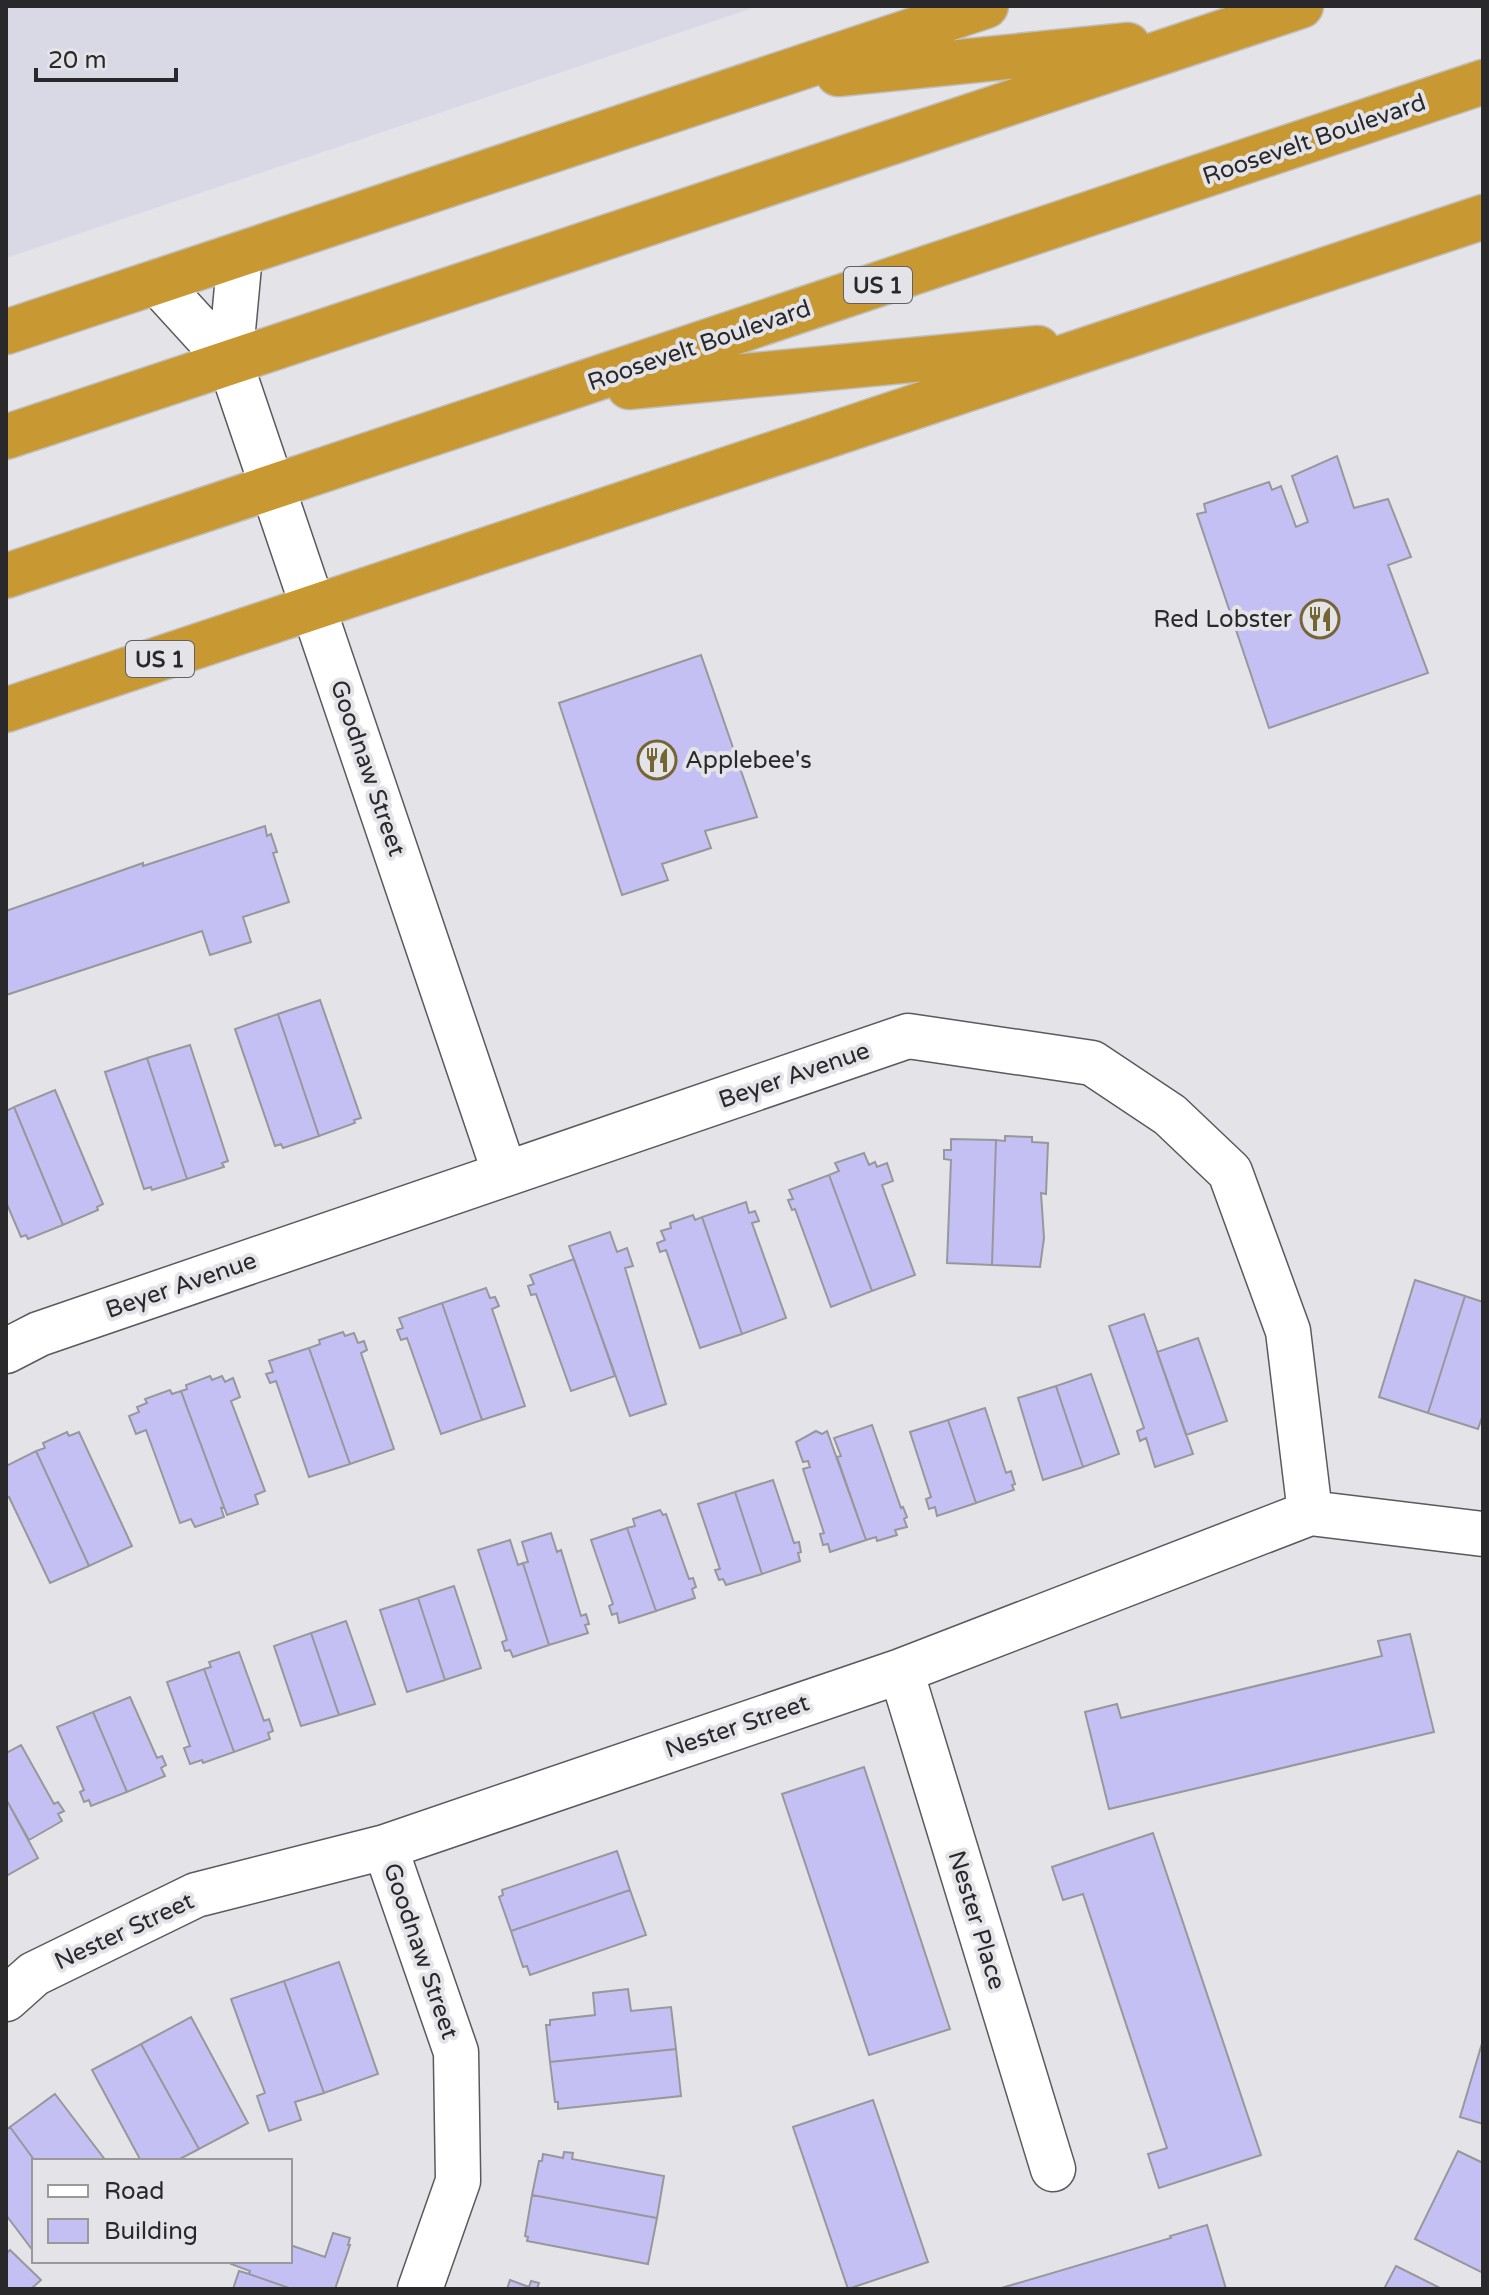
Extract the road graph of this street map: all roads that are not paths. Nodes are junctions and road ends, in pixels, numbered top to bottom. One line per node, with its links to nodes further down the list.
1 (986, 6): 5 (highway)
2 (1301, 6): 3 (highway)
3 (1210, 36): 5 (highway); 11 (highway)
4 (1483, 82): 12 (highway, Roosevelt Boulevard / US 1)
5 (756, 83): 7 (highway)
6 (1483, 217): 10 (highway, US 1)
7 (240, 255): 8 (highway); 11 (street, Goodnaw Street)
8 (157, 282): 9 (highway); 11 (street, Goodnaw Street)
9 (6, 332)
10 (1113, 341): 12 (highway); 16 (highway, US 1)
11 (230, 362): 13 (highway); 14 (street, Goodnaw Street)
12 (551, 394): 14 (highway, Roosevelt Boulevard / US 1)
13 (6, 437)
14 (272, 487): 15 (highway, Roosevelt Boulevard / US 1); 16 (street, Goodnaw Street)
15 (6, 576)
16 (313, 607): 17 (highway, US 1); 18 (street, Goodnaw Street)
17 (6, 710)
18 (505, 1174): 19 (street, Beyer Avenue); 20 (street, Beyer Avenue)
19 (6, 1351)
20 (1310, 1513): 21 (street, Nester Street); 22 (street, Nester Street)
21 (1483, 1534)
22 (901, 1671): 23 (street, Nester Street); 25 (street, Nester Place)
23 (385, 1847): 24 (street, Nester Street); 26 (street, Goodnaw Street)
24 (6, 1999)
25 (1053, 2169)
26 (420, 2289)

